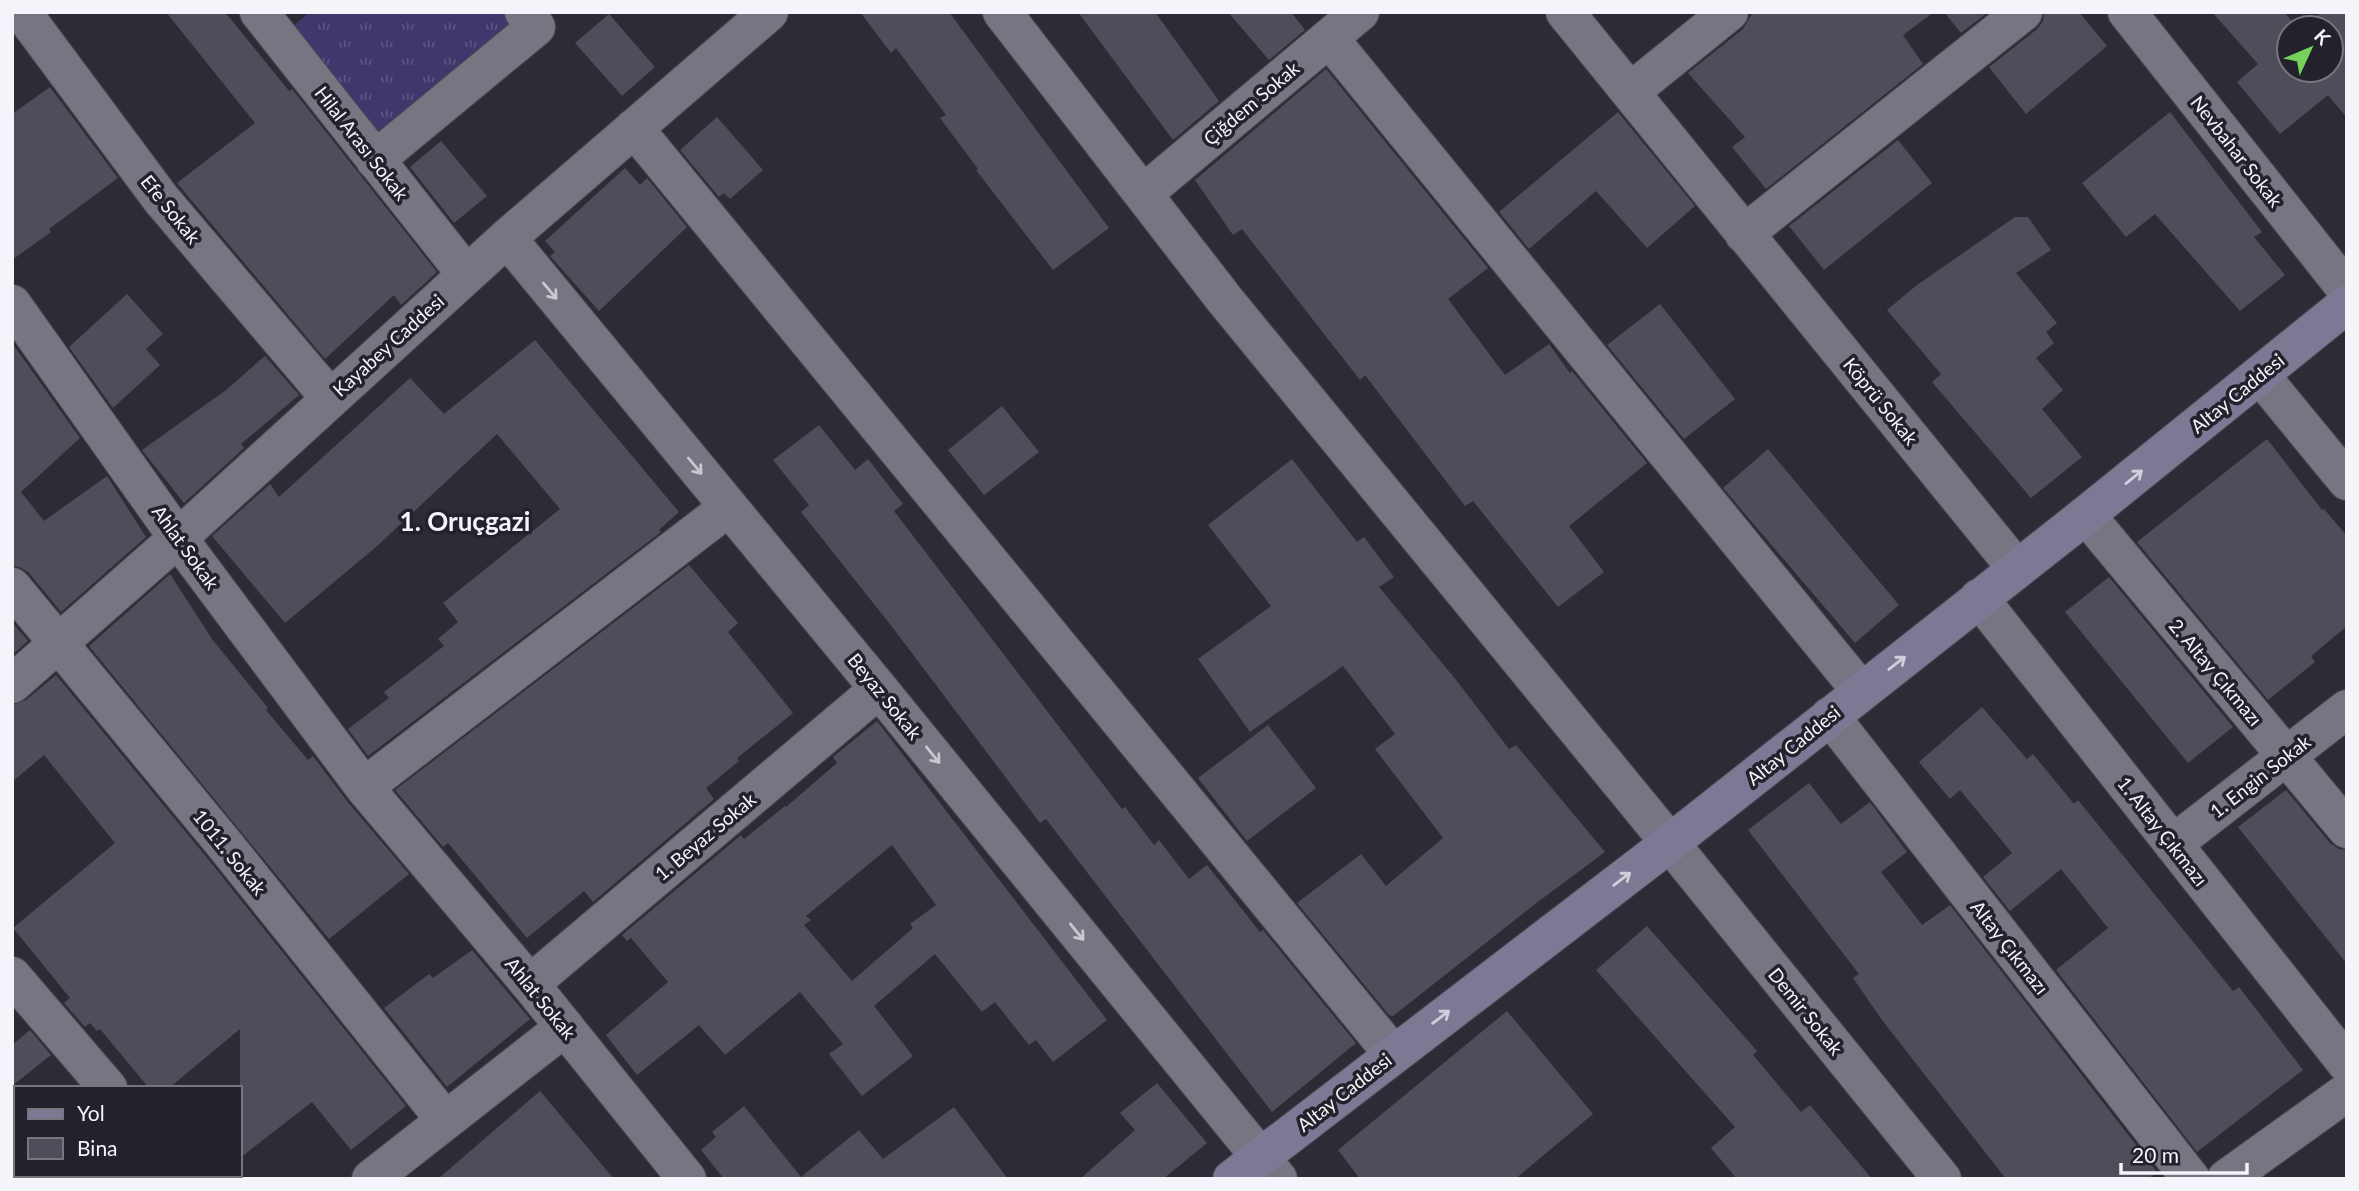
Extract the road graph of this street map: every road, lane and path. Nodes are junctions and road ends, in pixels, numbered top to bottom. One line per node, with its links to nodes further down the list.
1 (22, 12): 23 (street, Efe Sokak)
2 (259, 12): 14 (street, Hilal Arası Sokak)
3 (524, 12): 14 (street)
4 (769, 12): 13 (street, Kayabey Caddesi)
5 (1002, 12): 15 (street, Demir Sokak)
6 (1360, 12): 11 (street, Çiğdem Sokak)
7 (1565, 12): 12 (street, Köprü Sokak)
8 (1729, 12): 12 (street)
9 (2023, 12): 16 (street)
10 (2127, 12): 19 (street, Nevbahar Sokak)
11 (1329, 38): 15 (street, Çiğdem Sokak); 34 (street)
12 (1630, 92): 16 (street, Köprü Sokak)
13 (634, 128): 17 (street, Kayabey Caddesi); 45 (street)
14 (375, 160): 18 (street, Hilal Arası Sokak)
15 (1143, 194): 40 (street, Demir Sokak)
16 (1744, 234): 28 (street, Köprü Sokak)
17 (507, 238): 18 (street, Kayabey Caddesi); 25 (street, Beyaz Sokak, one-way to 25)
18 (466, 274): 23 (street, Kayabey Caddesi)
19 (2347, 290)
20 (12, 304): 27 (street, Ahlat Sokak)
21 (2347, 304): 22 (main road, Altay Caddesi)
22 (2260, 375): 24 (street); 26 (main road, Altay Caddesi, one-way to 22)
23 (330, 398): 27 (street, Kayabey Caddesi)
24 (2347, 481)
25 (729, 507): 33 (street, Beyaz Sokak); 38 (street)
26 (2086, 515): 28 (main road, Altay Caddesi); 37 (street, 2. Altay Çıkmazı)
27 (178, 538): 31 (street, Kayabey Caddesi); 38 (street, Ahlat Sokak)
28 (2017, 569): 30 (main road, Altay Caddesi)
29 (12, 587): 31 (street, 1011. Sokak)
30 (1979, 598): 34 (main road, Altay Caddesi, one-way to 30); 41 (street, 1. Altay Çıkmazı)
31 (59, 642): 32 (street, Kayabey Caddesi); 49 (street, 1011. Sokak)
32 (12, 684)
33 (879, 689): 43 (street, 1. Beyaz Sokak); 50 (street, Beyaz Sokak, one-way to 50)
34 (1861, 691): 36 (main road, Altay Caddesi)
35 (2347, 709): 37 (street, 1. Engin Sokak)
36 (1830, 716): 40 (main road, Altay Caddesi); 54 (street, Altay Çıkmazı)
37 (2286, 756): 39 (street, 2. Altay Çıkmazı); 41 (street, 1. Engin Sokak)
38 (364, 787): 43 (street, Ahlat Sokak)
39 (2347, 829)
40 (1670, 843): 45 (main road, Altay Caddesi, one-way to 40); 53 (street, Demir Sokak)
41 (2173, 844): 46 (street, 1. Altay Çıkmazı)
42 (12, 976): 47 (street)
43 (530, 984): 44 (street, Ahlat Sokak)
44 (565, 1027): 49 (street); 52 (street, Ahlat Sokak)
45 (1393, 1054): 50 (main road, Altay Caddesi)
46 (2347, 1064)
47 (106, 1086)
48 (2347, 1092): 55 (street)
49 (445, 1120): 51 (street)
50 (1257, 1172)
51 (371, 1179)
52 (687, 1179)
53 (1942, 1179)
54 (2191, 1179)
55 (2226, 1179)

